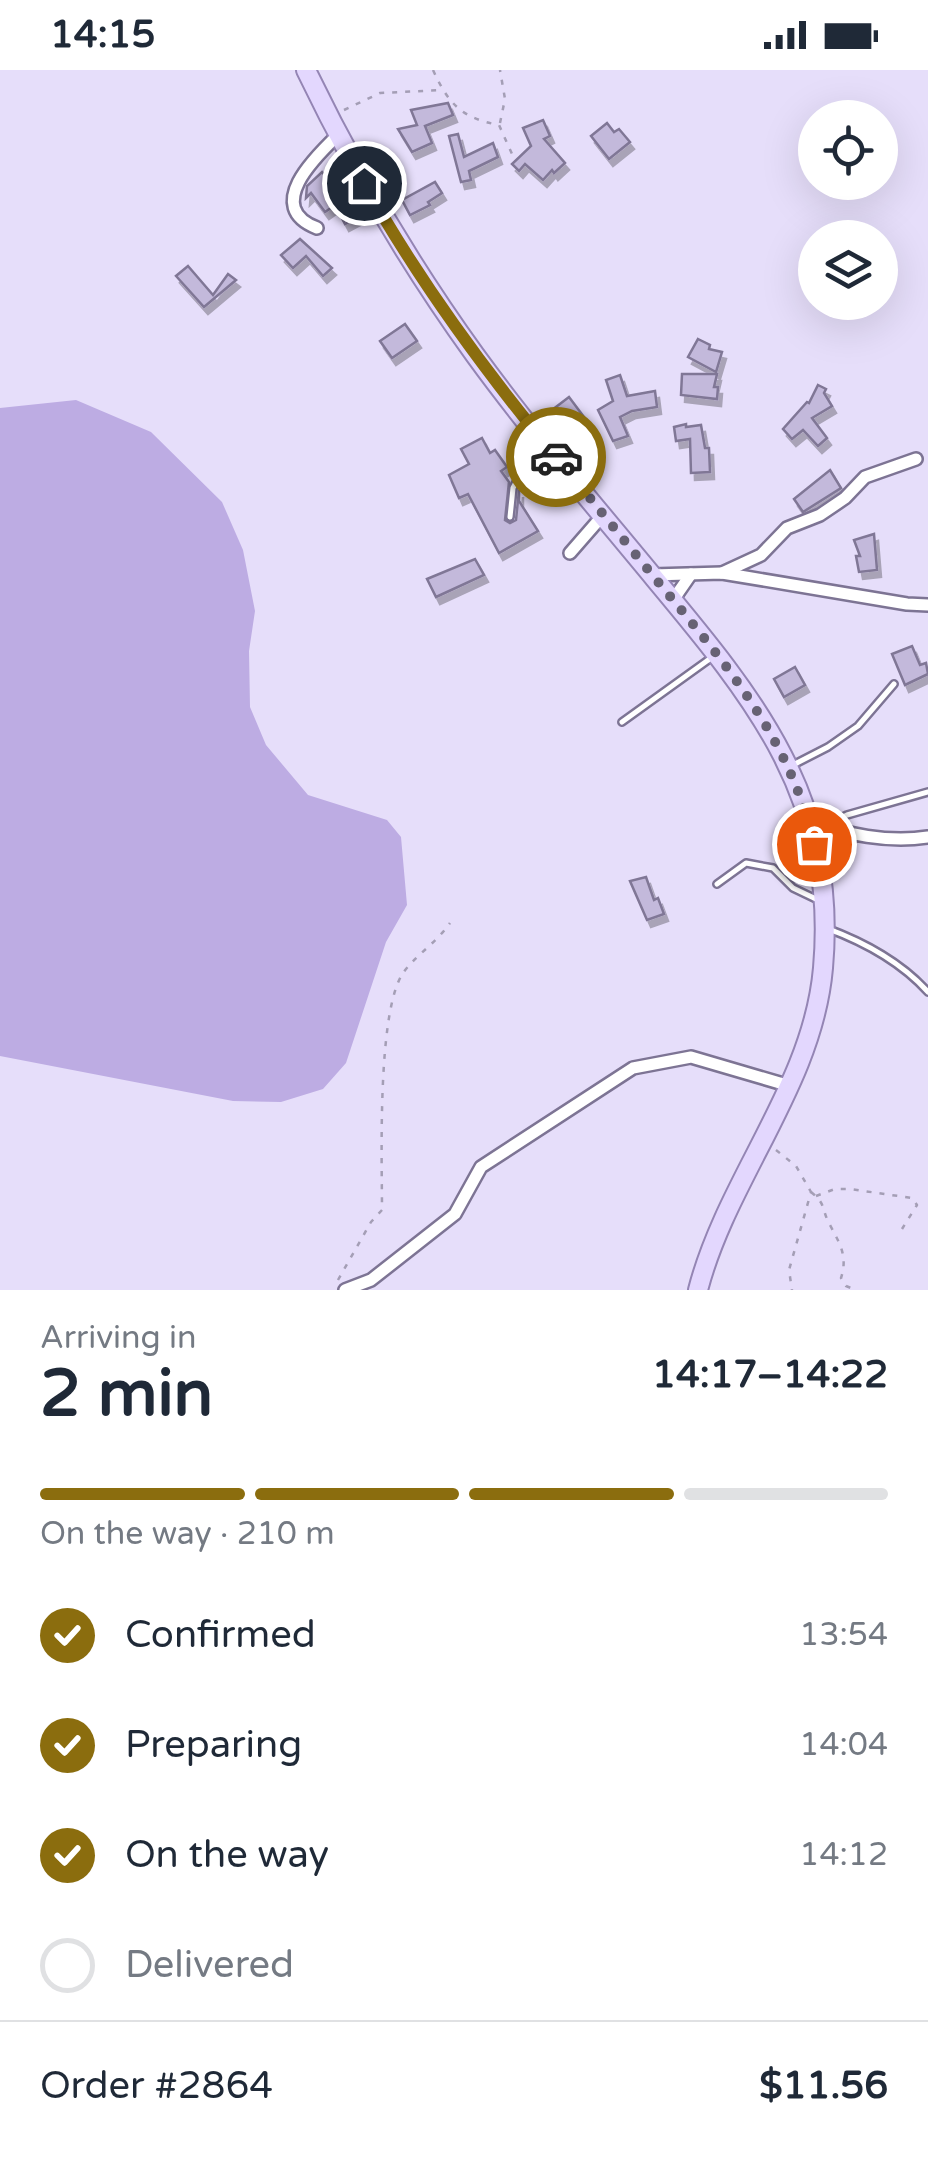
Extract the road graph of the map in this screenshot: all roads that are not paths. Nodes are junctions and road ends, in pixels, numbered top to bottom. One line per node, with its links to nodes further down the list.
1 (306, 70): 2 (main road)
2 (334, 127): 3 (street); 4 (main road)
3 (317, 228)
4 (540, 437): 6 (main road); 7 (lane)
5 (916, 459): 9 (street)
6 (604, 514): 8 (street); 11 (main road)
7 (510, 517)
8 (570, 553)
9 (722, 573): 10 (street); 13 (street)
10 (690, 574): 11 (street); 12 (street)
11 (652, 575): 12 (main road)
12 (673, 600): 14 (main road)
13 (928, 604)
14 (718, 654): 16 (lane); 17 (main road)
15 (894, 684): 17 (lane)
16 (622, 722)
17 (788, 767): 19 (main road)
18 (928, 792): 19 (lane)
19 (816, 823): 20 (street); 23 (main road)
20 (854, 835): 21 (street); 23 (street)
21 (924, 837): 22 (street)
22 (928, 850)
23 (820, 869): 25 (main road)
24 (717, 884): 25 (lane)
25 (824, 902): 26 (main road)
26 (823, 927): 27 (lane); 28 (main road)
27 (928, 992)
28 (790, 1086): 29 (street); 30 (main road)
29 (345, 1290)
30 (698, 1290)

